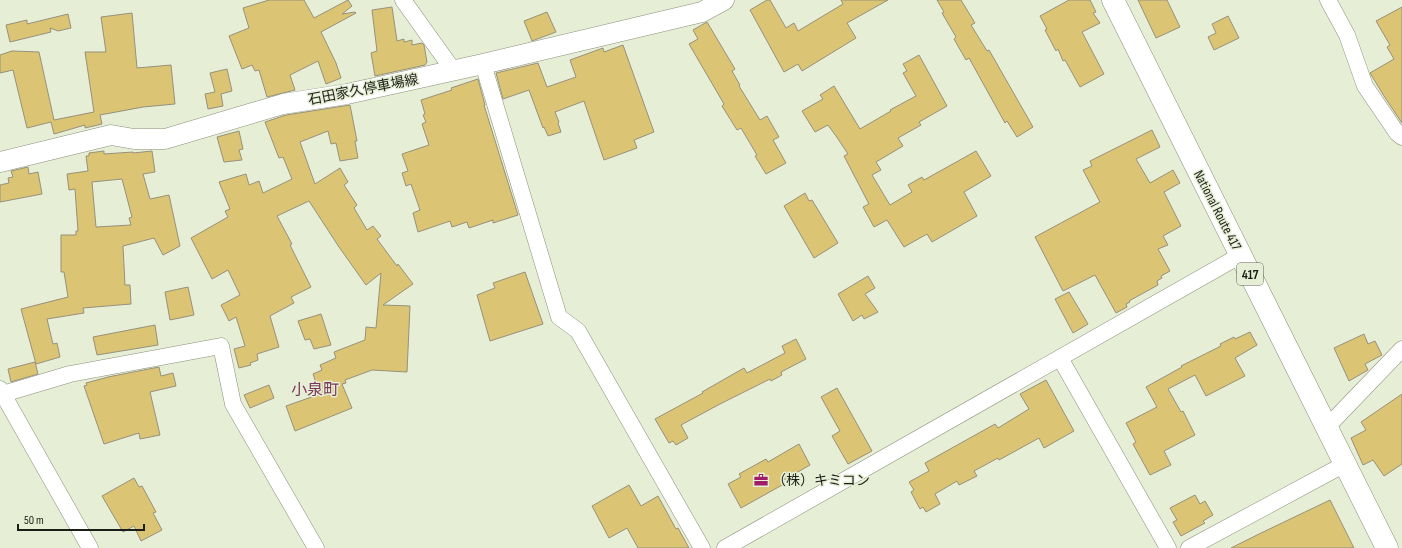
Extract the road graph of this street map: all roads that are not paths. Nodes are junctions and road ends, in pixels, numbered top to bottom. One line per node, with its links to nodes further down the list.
1 (403, 0): 7 (street)
2 (724, 0): 5 (main road, 石田家久停車場線)
3 (1113, 0): 10 (highway, National Route 417 / 417)
4 (1328, 0): 8 (street)
5 (699, 6): 6 (main road, 石田家久停車場線)
6 (483, 64): 7 (main road, 石田家久停車場線); 18 (street)
7 (453, 70): 9 (main road, 石田家久停車場線)
8 (1402, 137)
9 (0, 160)
10 (1241, 256): 12 (street); 14 (highway, National Route 417 / 417)
11 (1402, 349): 14 (street)
12 (1060, 358): 19 (street); 20 (street)
13 (1, 392): 16 (street); 17 (street)
14 (1327, 427): 15 (highway, National Route 417 / 417)
15 (1345, 464): 21 (street); 22 (highway, National Route 417 / 417)
16 (90, 548)
17 (316, 548)
18 (702, 548)
19 (725, 548)
20 (1168, 548)
21 (1189, 548)
22 (1387, 548)

